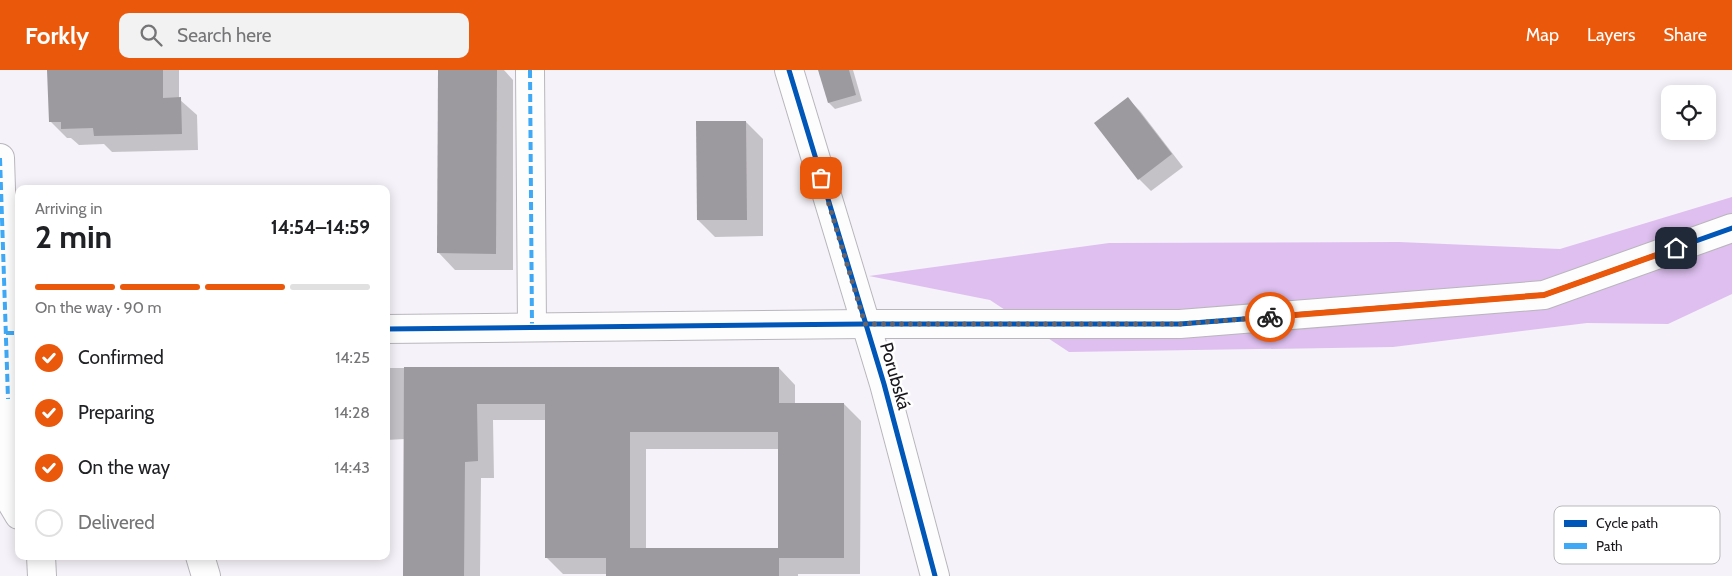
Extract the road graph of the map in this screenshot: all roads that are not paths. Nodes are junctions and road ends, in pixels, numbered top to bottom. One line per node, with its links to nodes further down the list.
1 (530, 70): 6 (street)
2 (789, 70): 5 (street, Porubská)
3 (0, 158): 8 (street)
4 (1732, 228): 5 (street)
5 (865, 324): 6 (street); 16 (street, Porubská)
6 (532, 327): 7 (street)
7 (390, 329)
8 (12, 333): 9 (street)
9 (13, 399): 10 (street)
10 (0, 483): 11 (street)
11 (15, 508)
12 (42, 560): 14 (street)
13 (201, 560): 15 (street)
14 (42, 576)
15 (206, 576)
16 (935, 576)

